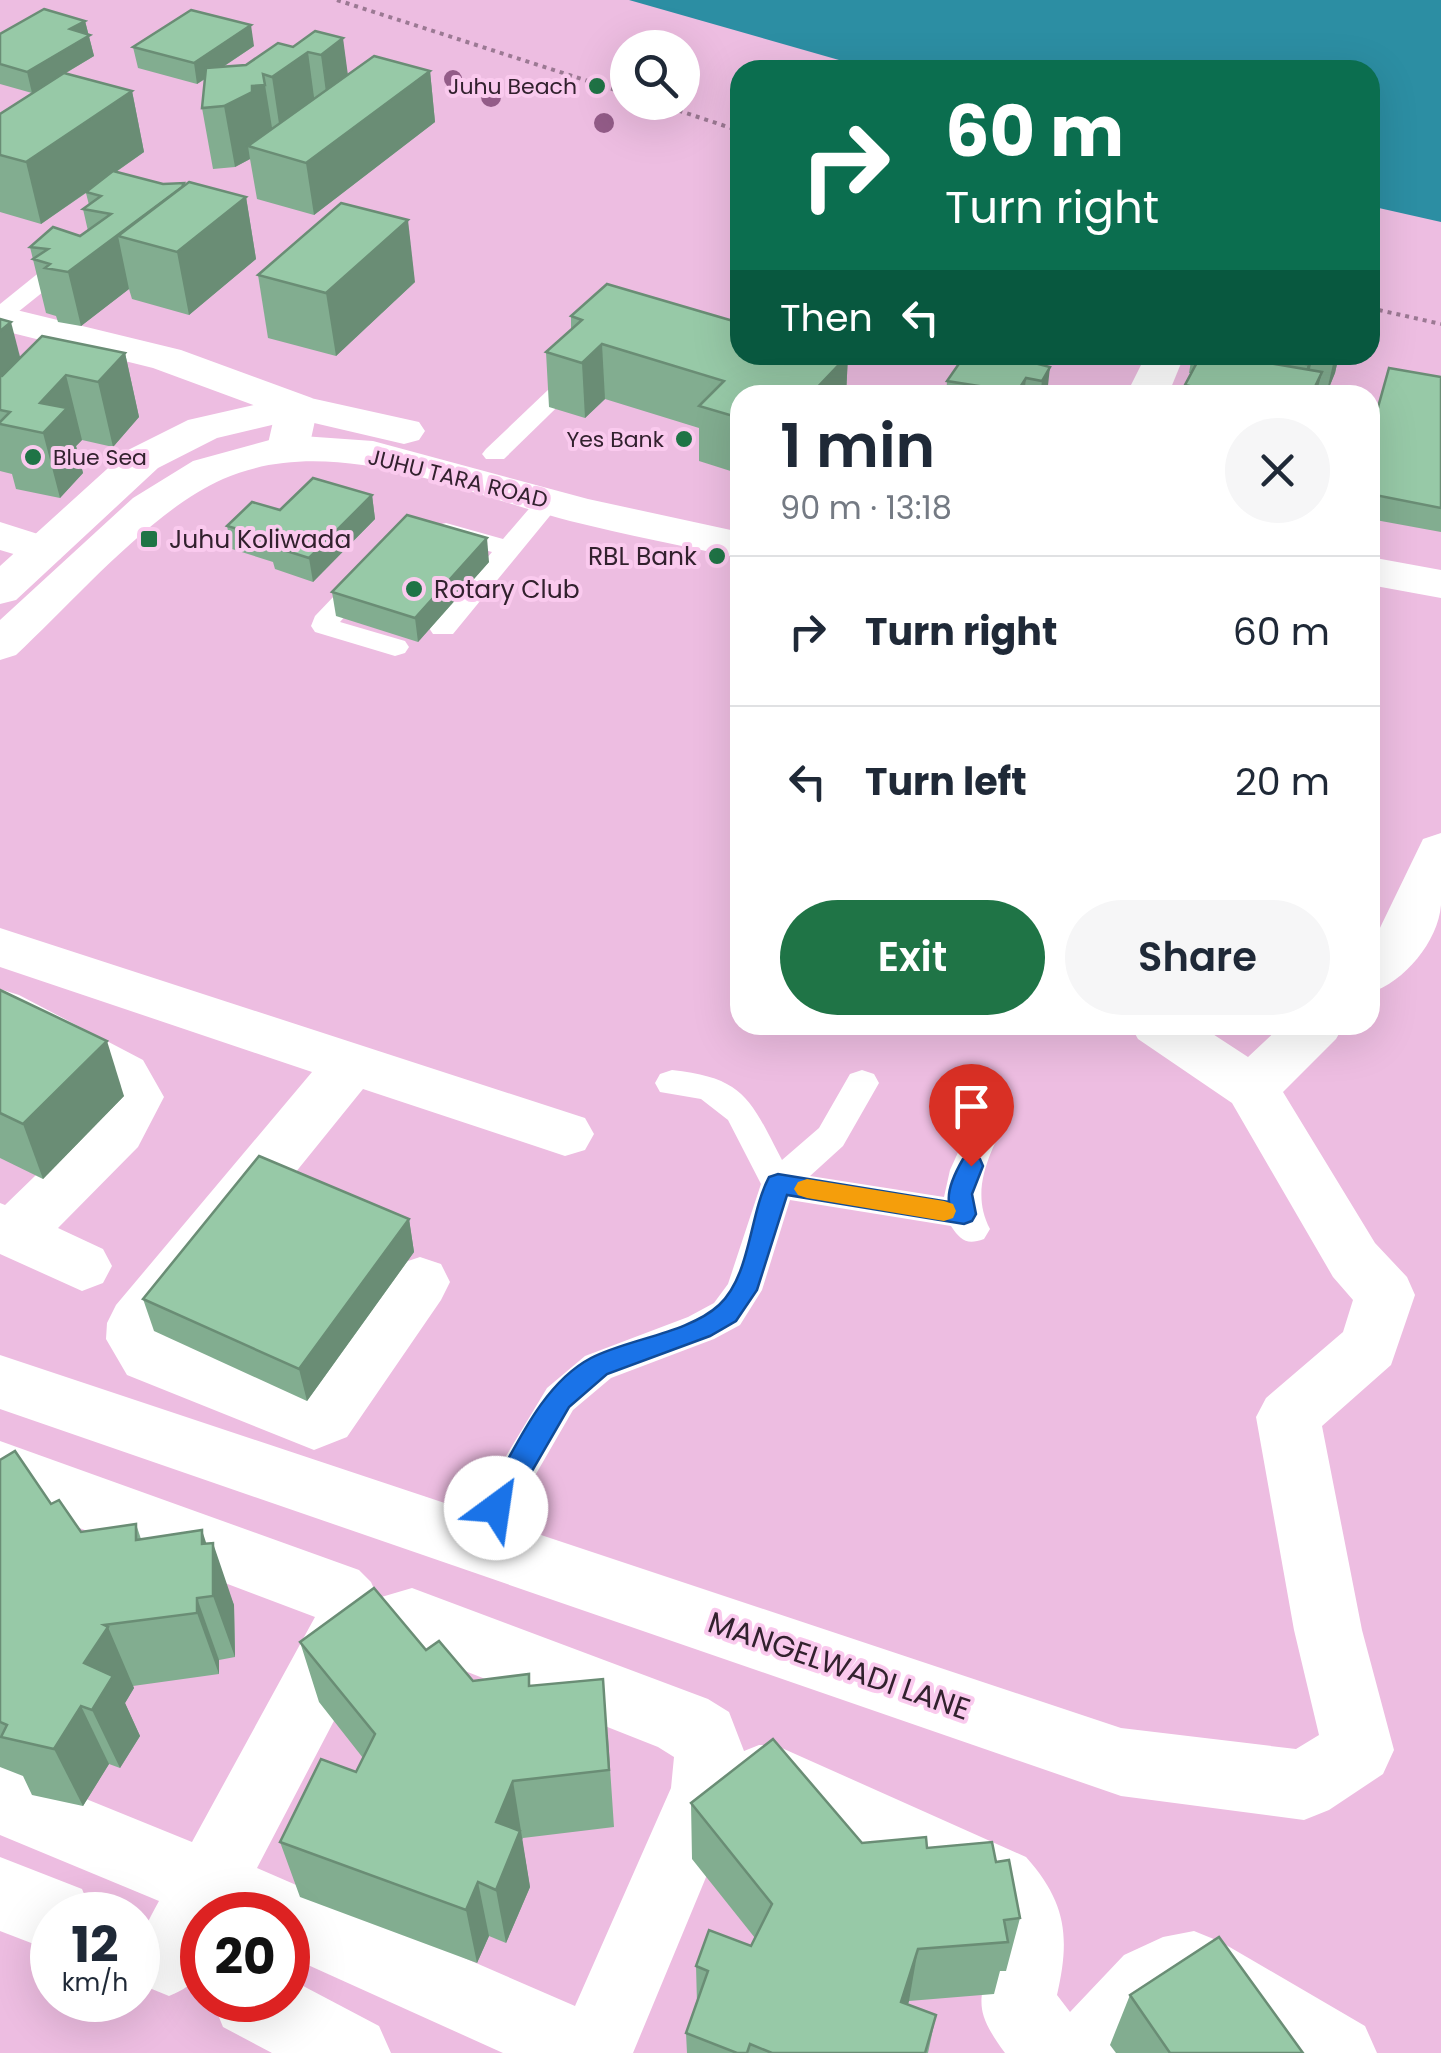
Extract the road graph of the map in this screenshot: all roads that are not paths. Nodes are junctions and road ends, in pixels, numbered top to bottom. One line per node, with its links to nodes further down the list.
1 (98, 238): 2 (lane)
2 (0, 316): 4 (street)
3 (578, 374): 5 (lane)
4 (292, 428): 5 (street, JUHU TARA ROAD); 6 (street, JUHU TARA ROAD); 12 (street, JUHU TARA ROAD); 20 (street, JUHU TARA ROAD)
5 (495, 454): 7 (street, JUHU TARA ROAD)
6 (549, 501): 10 (street, JUHU TARA ROAD); 11 (lane)
7 (730, 513)
8 (419, 526): 11 (lane)
9 (0, 535): 12 (street)
10 (730, 542)
11 (508, 548): 19 (lane)
12 (44, 550): 16 (street, JUHU TARA ROAD)
13 (388, 556): 21 (lane)
14 (1380, 574): 15 (street)
15 (1441, 584)
16 (0, 590)
17 (1380, 604): 18 (street)
18 (1441, 614)
19 (442, 628)
20 (0, 645)
21 (395, 646)
22 (1441, 851): 24 (street)
23 (0, 947): 28 (street)
24 (1380, 963)
25 (0, 1009): 35 (street)
26 (1173, 1035): 31 (street)
27 (1307, 1035): 31 (street)
28 (352, 1064): 33 (street); 36 (street)
29 (672, 1082): 34 (lane)
30 (862, 1084): 34 (lane)
31 (1252, 1088): 40 (street, MANGELWADI LANE)
32 (994, 1108): 34 (lane)
33 (565, 1134)
34 (778, 1184): 40 (lane)
35 (7, 1230): 37 (street)
36 (409, 1249)
37 (82, 1266)
38 (0, 1382): 40 (street, MANGELWADI LANE)
39 (1, 1472): 41 (street)
40 (475, 1543)
41 (326, 1667): 42 (street); 44 (street)
42 (707, 1789): 52 (street); 53 (street)
43 (0, 1799): 44 (street)
44 (209, 1884): 45 (street); 49 (street)
45 (227, 1892)
46 (0, 1894): 47 (street)
47 (30, 1905)
48 (310, 1928): 52 (street)
49 (170, 1960)
50 (292, 2022): 51 (street)
51 (352, 2053)
52 (593, 2053)
53 (1053, 2053)
54 (1078, 2053): 55 (street)
55 (1338, 2053)

